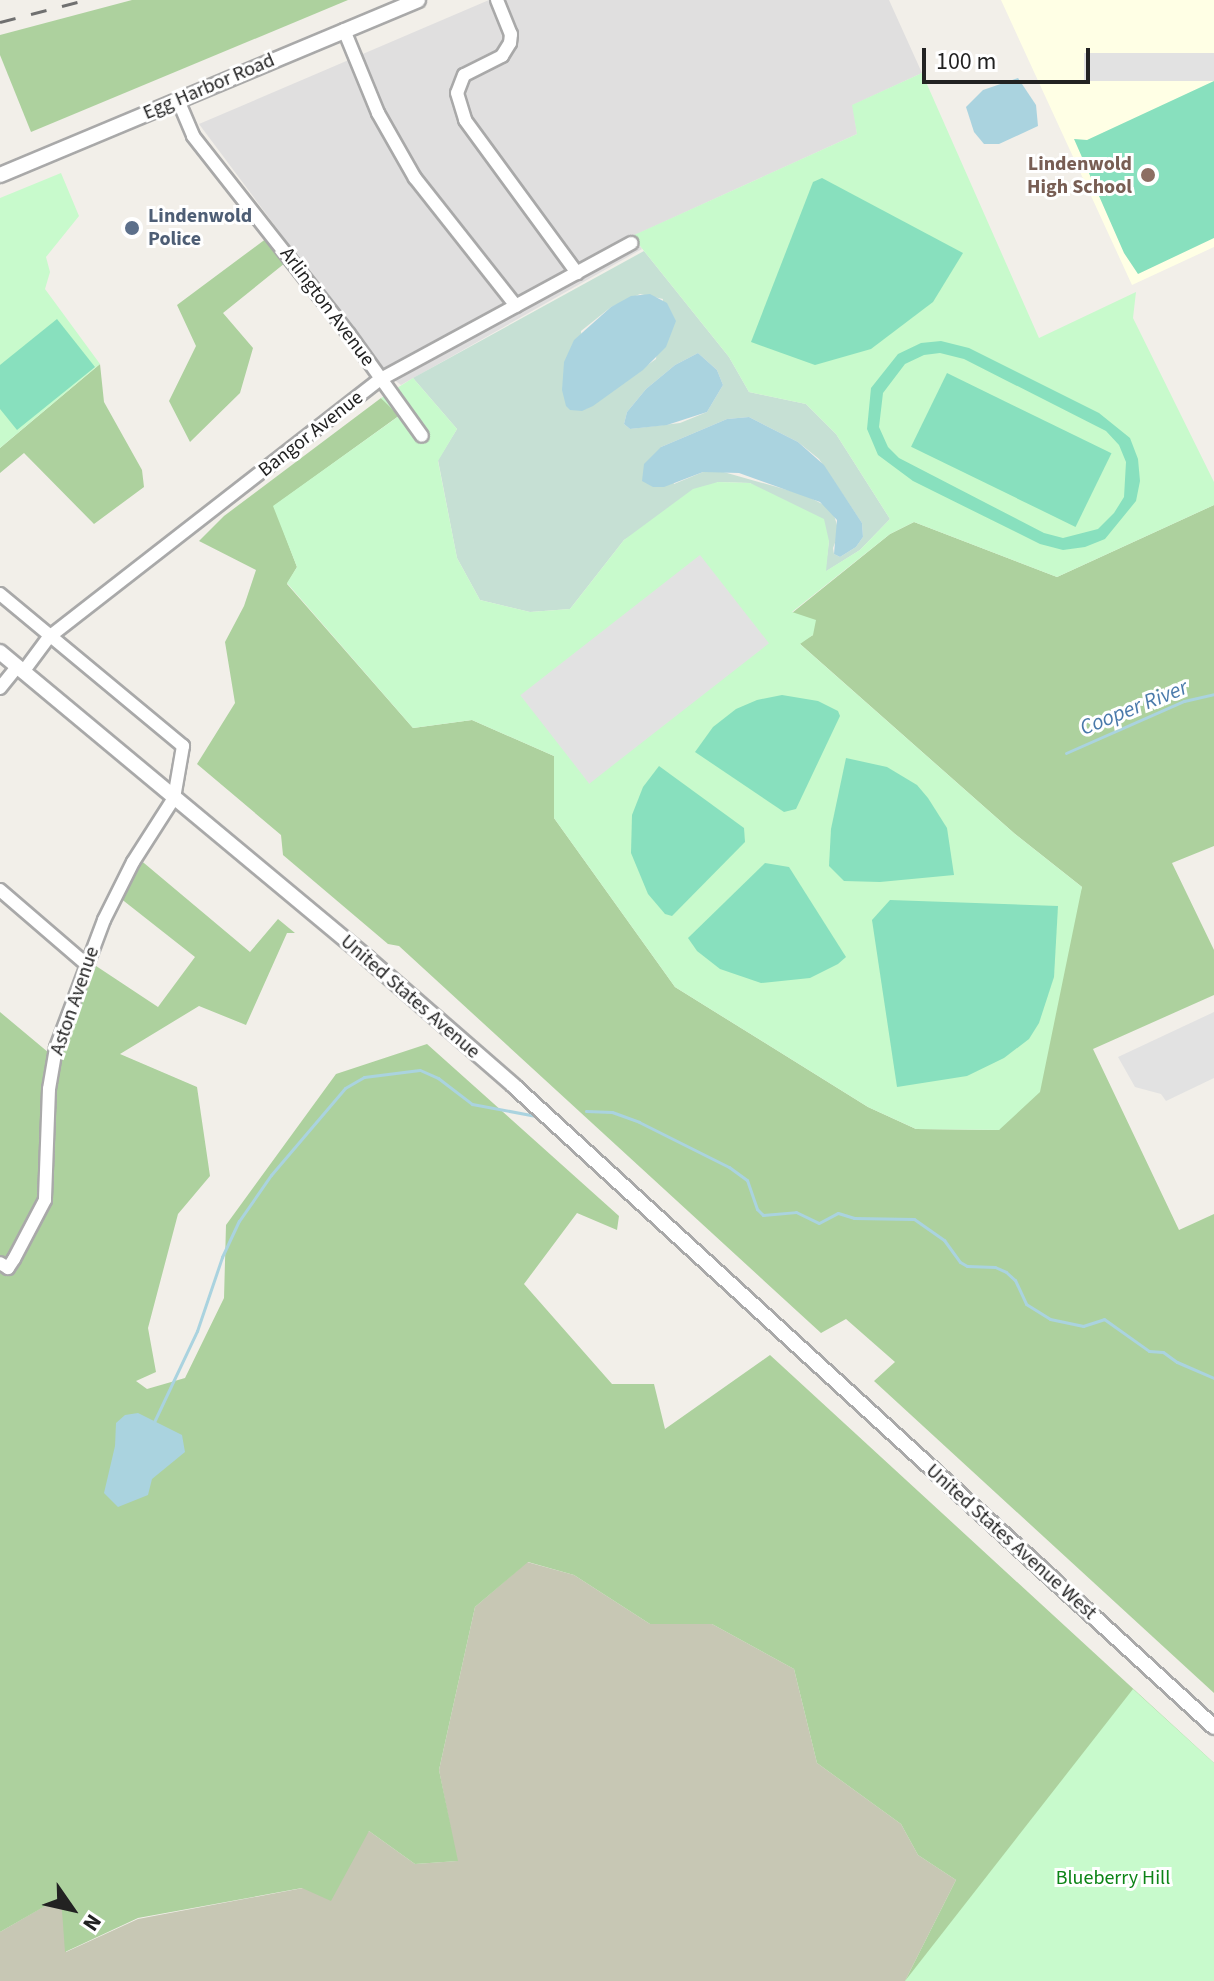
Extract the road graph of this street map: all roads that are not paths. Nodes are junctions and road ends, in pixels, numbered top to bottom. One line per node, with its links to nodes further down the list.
1 (418, 0): 3 (street, Egg Harbor Road)
2 (497, 0): 7 (street)
3 (344, 30): 4 (street, Egg Harbor Road); 8 (street)
4 (178, 100): 5 (street, Egg Harbor Road); 9 (street, Arlington Avenue)
5 (0, 175)
6 (631, 243): 7 (street, Bangor Avenue)
7 (577, 273): 8 (street, Bangor Avenue)
8 (516, 306): 9 (street, Bangor Avenue)
9 (381, 379): 10 (street, Arlington Avenue); 12 (street, Bangor Avenue)
10 (422, 436)
11 (0, 594): 12 (street)
12 (49, 637): 14 (street, Bangor Avenue); 16 (street, Aston Avenue)
13 (0, 652): 14 (street, United States Avenue)
14 (20, 669): 15 (street, Bangor Avenue); 16 (street, United States Avenue)
15 (0, 688)
16 (174, 798): 18 (street, Aston Avenue); 20 (street, United States Avenue)
17 (0, 890): 18 (street)
18 (86, 964): 19 (street, Aston Avenue)
19 (4, 1265)
20 (808, 1356): 21 (street, United States Avenue West)
21 (1214, 1727)

